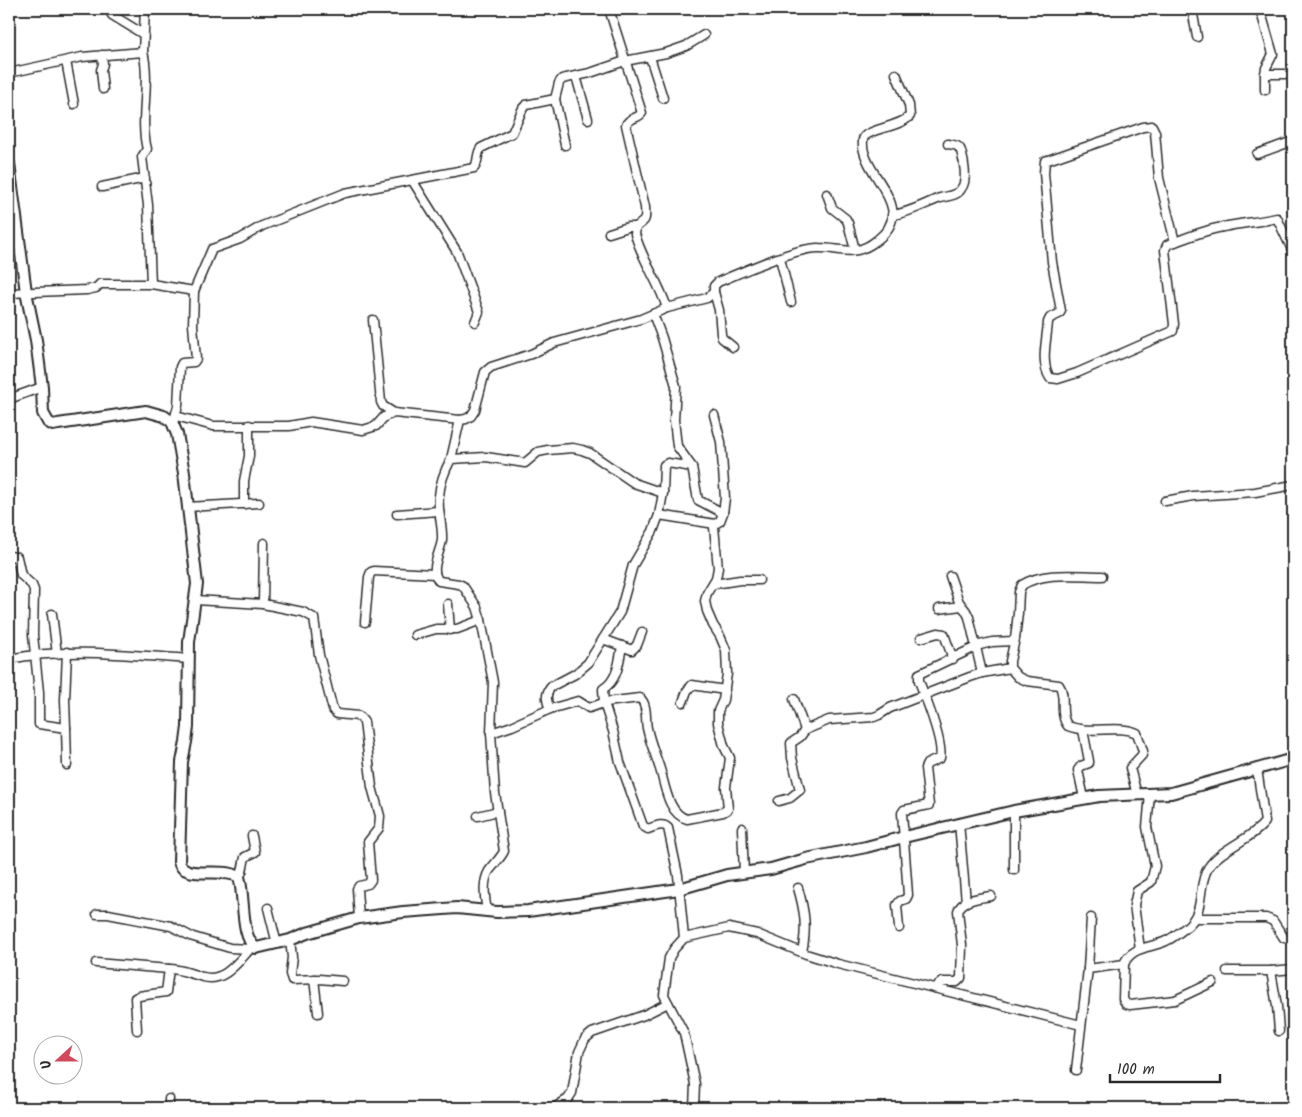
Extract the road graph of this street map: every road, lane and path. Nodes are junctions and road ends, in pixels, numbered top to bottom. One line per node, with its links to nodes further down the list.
1 (109, 9): 6 (street)
2 (145, 9): 6 (street)
3 (609, 9): 13 (street)
4 (1192, 9): 8 (street)
5 (1260, 9): 16 (street)
6 (143, 34): 9 (street)
7 (704, 35): 11 (street)
8 (1197, 37)
9 (143, 52): 10 (street); 30 (street)
10 (102, 55): 12 (street); 19 (street)
11 (650, 57): 13 (street); 21 (street)
12 (66, 61): 14 (street); 23 (street)
13 (625, 61): 18 (street); 35 (street)
14 (9, 74)
15 (896, 74): 34 (street)
16 (1264, 74): 17 (street); 20 (street)
17 (1293, 74)
18 (576, 76): 22 (street); 24 (street)
19 (103, 89)
20 (1265, 90)
21 (663, 98)
22 (555, 99): 27 (street); 31 (street)
23 (74, 104)
24 (588, 119)
25 (1293, 142): 28 (street)
26 (948, 144): 34 (street)
27 (565, 145)
28 (1257, 154)
29 (9, 164): 43 (street)
30 (145, 178): 32 (street); 41 (street)
31 (412, 180): 42 (street); 50 (street)
32 (102, 187)
33 (827, 194): 38 (street)
34 (892, 215): 38 (street)
35 (636, 227): 36 (street); 47 (street)
36 (610, 233)
37 (1175, 242): 37 (street); 39 (street)
38 (855, 250): 40 (street)
39 (1293, 252)
40 (780, 258): 44 (street); 46 (street)
41 (151, 284): 42 (street); 43 (street)
42 (194, 290): 56 (street)
43 (26, 292): 45 (street); 52 (street)
44 (714, 292): 47 (street); 51 (street)
45 (9, 293)
46 (790, 302)
47 (667, 308): 48 (street)
48 (653, 314): 57 (street); 60 (street)
49 (373, 320): 54 (street)
50 (475, 322)
51 (733, 347)
52 (42, 387): 53 (street); 56 (street)
53 (9, 399)
54 (394, 413): 57 (street); 58 (street)
55 (714, 415): 68 (street)
56 (174, 419): 58 (street); 66 (street)
57 (460, 420): 59 (street)
58 (249, 425): 65 (street)
59 (451, 458): 62 (street); 67 (street)
60 (692, 466): 62 (street); 68 (street)
61 (1293, 485): 63 (street)
62 (663, 493): 70 (street)
63 (1165, 501)
64 (259, 503): 65 (street)
65 (244, 504): 66 (street)
66 (187, 507): 79 (street)
67 (439, 511): 69 (street); 74 (street)
68 (723, 513): 71 (street)
69 (397, 514)
70 (659, 515): 71 (street); 91 (street)
71 (715, 524): 78 (street)
72 (264, 543): 80 (street)
73 (9, 556): 97 (street)
74 (435, 574): 85 (street); 86 (street)
75 (950, 576): 82 (street)
76 (1102, 576): 92 (street)
77 (759, 580): 78 (street)
78 (714, 584): 103 (street)
79 (195, 600): 80 (street); 99 (street)
80 (263, 604): 137 (street)
81 (448, 604): 87 (street)
82 (961, 606): 83 (street); 94 (street)
83 (940, 609)
84 (52, 614): 96 (street)
85 (481, 620): 87 (street); 112 (street)
86 (365, 622)
87 (450, 630): 89 (street)
88 (642, 632): 93 (street)
89 (415, 635)
90 (921, 638): 100 (street)
91 (603, 639): 93 (street); 108 (street)
92 (1014, 641): 94 (street); 101 (street)
93 (622, 646): 107 (street)
94 (976, 647): 100 (street); 102 (street)
95 (67, 652): 96 (street); 99 (street); 109 (street)
96 (57, 654): 97 (street)
97 (36, 655): 98 (street); 109 (street)
98 (9, 659)
99 (189, 659): 129 (street)
100 (953, 659): 104 (street)
101 (1010, 668): 102 (street); 111 (street)
102 (982, 673): 104 (street)
103 (725, 690): 106 (street); 107 (street)
104 (925, 695): 110 (street); 126 (street)
105 (794, 699): 110 (street)
106 (683, 702)
107 (604, 703): 108 (street); 131 (street)
108 (550, 709): 112 (street)
109 (66, 728): 114 (street)
110 (806, 730): 119 (street)
111 (1083, 730): 117 (street); 118 (street)
112 (491, 733): 120 (street)
113 (1293, 759): 115 (street)
114 (67, 765)
115 (1257, 769): 116 (street); 139 (street)
116 (1150, 794): 117 (street); 146 (street)
117 (1137, 795): 118 (street)
118 (1084, 798): 121 (street)
119 (780, 801)
120 (498, 811): 122 (street); 135 (street)
121 (1014, 811): 123 (street); 127 (street)
122 (478, 816)
123 (959, 823): 126 (street); 133 (street)
124 (742, 828): 128 (street)
125 (252, 836): 129 (street)
126 (904, 837): 128 (street); 140 (street)
127 (1014, 870)
128 (744, 873): 131 (street)
129 (239, 877): 145 (street)
130 (798, 888): 147 (street)
131 (679, 889): 135 (street); 141 (street)
132 (991, 896): 133 (street)
133 (966, 902): 158 (street)
134 (268, 908): 144 (street)
135 (487, 912): 137 (street)
136 (97, 914): 145 (street)
137 (359, 918): 142 (street)
138 (1091, 918): 151 (street)
139 (1195, 918): 143 (street); 146 (street)
140 (899, 928)
141 (684, 938): 147 (street); 159 (street)
142 (290, 940): 144 (street); 155 (street)
143 (1293, 940)
144 (277, 944): 145 (street)
145 (252, 948): 150 (street)
146 (1140, 949): 149 (street)
147 (802, 952): 158 (street)
148 (96, 963): 150 (street)
149 (1124, 964): 151 (street); 157 (street)
150 (169, 969): 162 (street)
151 (1088, 969): 161 (street)
152 (1293, 969): 154 (street)
153 (1227, 971): 154 (street)
154 (1271, 972): 163 (street)
155 (314, 979): 156 (street); 160 (street)
156 (343, 981)
157 (1213, 982)
158 (934, 988): 161 (street)
159 (669, 1005): 167 (street); 168 (street)
160 (318, 1014)
161 (1081, 1025): 164 (street)
162 (137, 1030)
163 (1279, 1031)
164 (1076, 1070)
165 (169, 1099): 166 (street)
166 (169, 1108)
167 (554, 1108)
168 (694, 1108)

